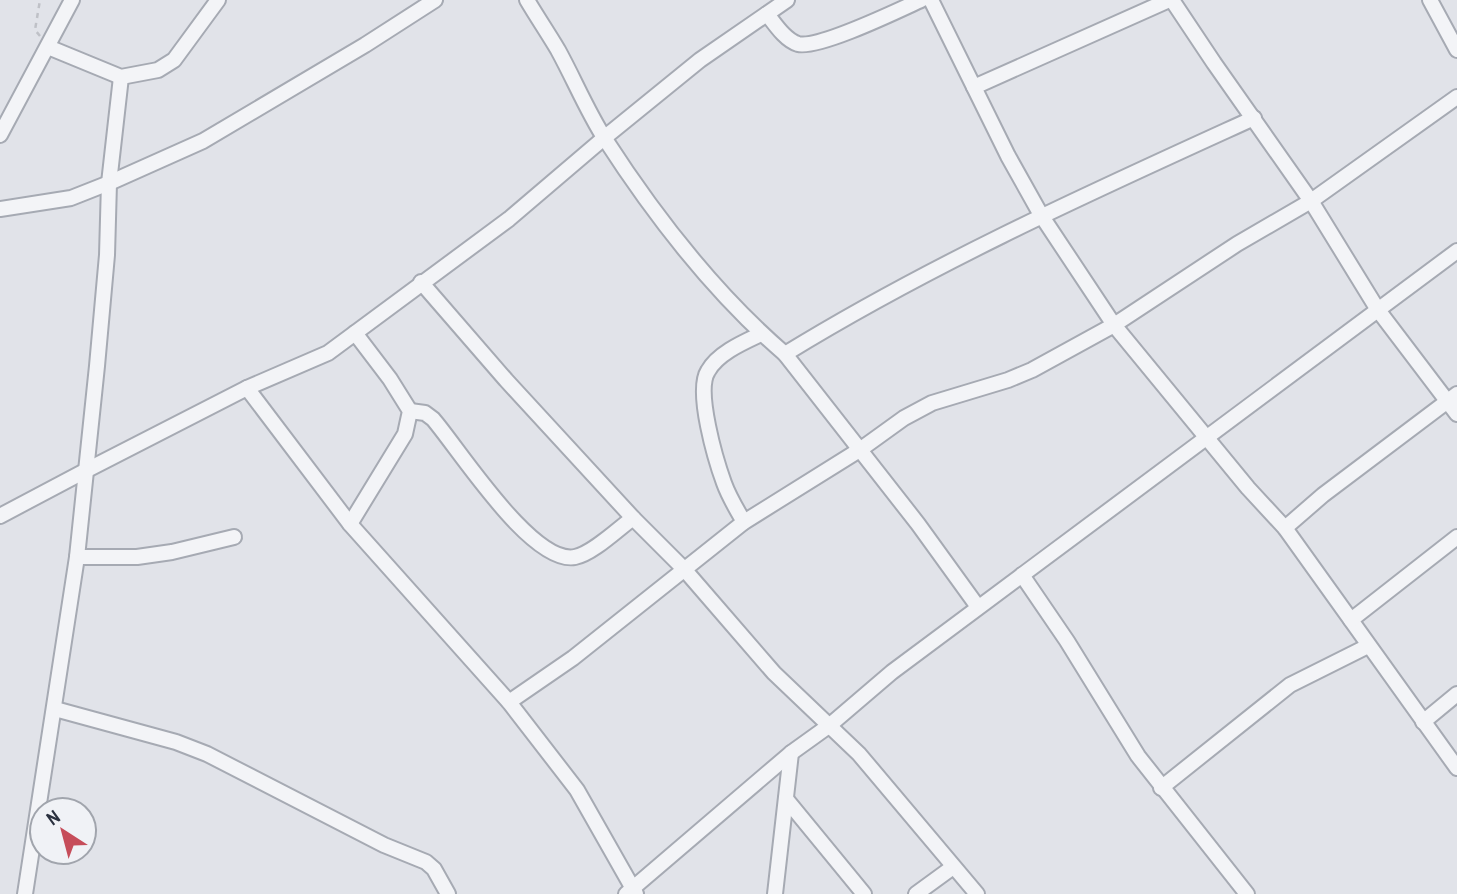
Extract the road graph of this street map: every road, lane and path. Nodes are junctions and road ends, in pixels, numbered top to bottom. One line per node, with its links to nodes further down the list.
1 (40, 0): 12 (path)
2 (72, 0): 12 (street)
3 (218, 0): 14 (street)
4 (435, 0): 20 (street)
5 (527, 0): 19 (street)
6 (787, 0): 11 (street)
7 (921, 0): 11 (street)
8 (931, 0): 15 (street)
9 (1171, 0): 15 (street); 17 (street)
10 (1430, 0): 13 (street)
11 (767, 14): 19 (street)
12 (48, 47): 14 (street); 18 (street)
13 (1457, 50)
14 (121, 77): 20 (street)
15 (974, 87): 23 (street)
16 (1457, 97): 21 (street)
17 (1254, 118): 21 (street); 23 (street)
18 (0, 135)
19 (604, 138): 25 (street); 29 (street)
20 (109, 183): 22 (street); 37 (street)
21 (1311, 201): 26 (street); 27 (street)
22 (0, 209)
23 (1041, 215): 27 (street); 30 (street)
24 (1457, 251): 26 (street)
25 (421, 282): 28 (street); 39 (street)
26 (1378, 310): 32 (street); 35 (street)
27 (1114, 326): 35 (street); 36 (street)
28 (355, 333): 31 (street); 33 (street)
29 (761, 334): 30 (street); 40 (street)
30 (785, 354): 36 (street)
31 (247, 388): 37 (street); 41 (street)
32 (1452, 397): 34 (street); 42 (street)
33 (410, 411): 39 (street); 41 (street)
34 (1457, 414)
35 (1206, 436): 42 (street); 47 (street)
36 (861, 449): 40 (street); 48 (street)
37 (85, 471): 38 (street); 45 (street)
38 (0, 516)
39 (632, 518): 46 (street)
40 (744, 522): 46 (street)
41 (351, 524): 52 (street)
42 (1285, 528): 49 (street)
43 (234, 537): 45 (street)
44 (1457, 537): 49 (street)
45 (77, 557): 53 (street)
46 (684, 569): 52 (street); 55 (street)
47 (1022, 575): 48 (street); 58 (street)
48 (978, 607): 55 (street)
49 (1351, 620): 50 (street)
50 (1368, 646): 54 (street); 58 (street)
51 (1457, 694): 54 (street)
52 (509, 702): 61 (street)
53 (55, 709): 62 (street); 63 (street)
54 (1423, 722): 57 (street)
55 (830, 725): 56 (street); 60 (street)
56 (791, 753): 59 (street); 61 (street)
57 (1457, 768)
58 (1161, 788): 68 (street)
59 (786, 799): 64 (street); 65 (street)
60 (953, 867): 66 (street); 67 (street)
61 (632, 892)
62 (25, 894)
63 (448, 894)
64 (775, 894)
65 (864, 894)
66 (916, 894)
67 (977, 894)
68 (1247, 894)

